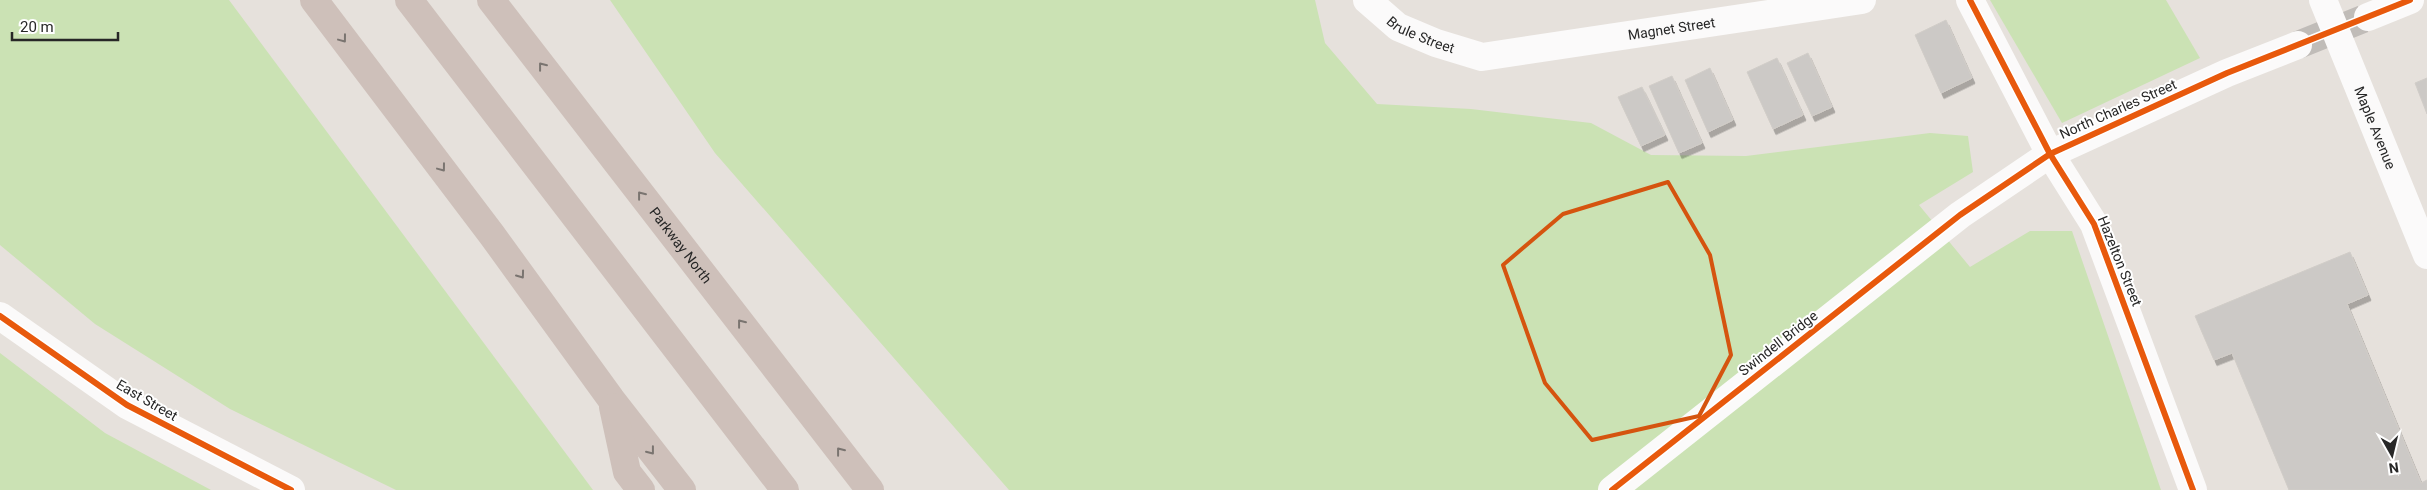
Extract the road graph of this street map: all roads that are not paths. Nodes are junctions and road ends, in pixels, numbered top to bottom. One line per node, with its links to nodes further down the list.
1 (314, 0): 16 (highway, one-way to 16)
2 (409, 0): 20 (highway)
3 (491, 0): 21 (highway, Parkway North, one-way to 3)
4 (1367, 0): 11 (street, Brule Street)
5 (1862, 0): 11 (street, Magnet Street)
6 (1970, 0): 12 (street, Hazelton Street)
7 (2323, 0): 14 (street, Maple Avenue)
8 (2410, 0): 9 (street)
9 (2368, 17)
10 (2298, 45): 12 (street, North Charles Street)
11 (1482, 57)
12 (2050, 154): 13 (street, North Charles Street); 23 (street, Hazelton Street)
13 (1960, 215): 22 (street, Swindell Bridge)
14 (2427, 255)
15 (0, 316): 17 (street, East Street)
16 (611, 399): 18 (highway); 19 (highway, one-way to 19)
17 (291, 490)
18 (641, 490)
19 (682, 490)
20 (785, 490)
21 (870, 490)
22 (1612, 490)
23 (2193, 490)

